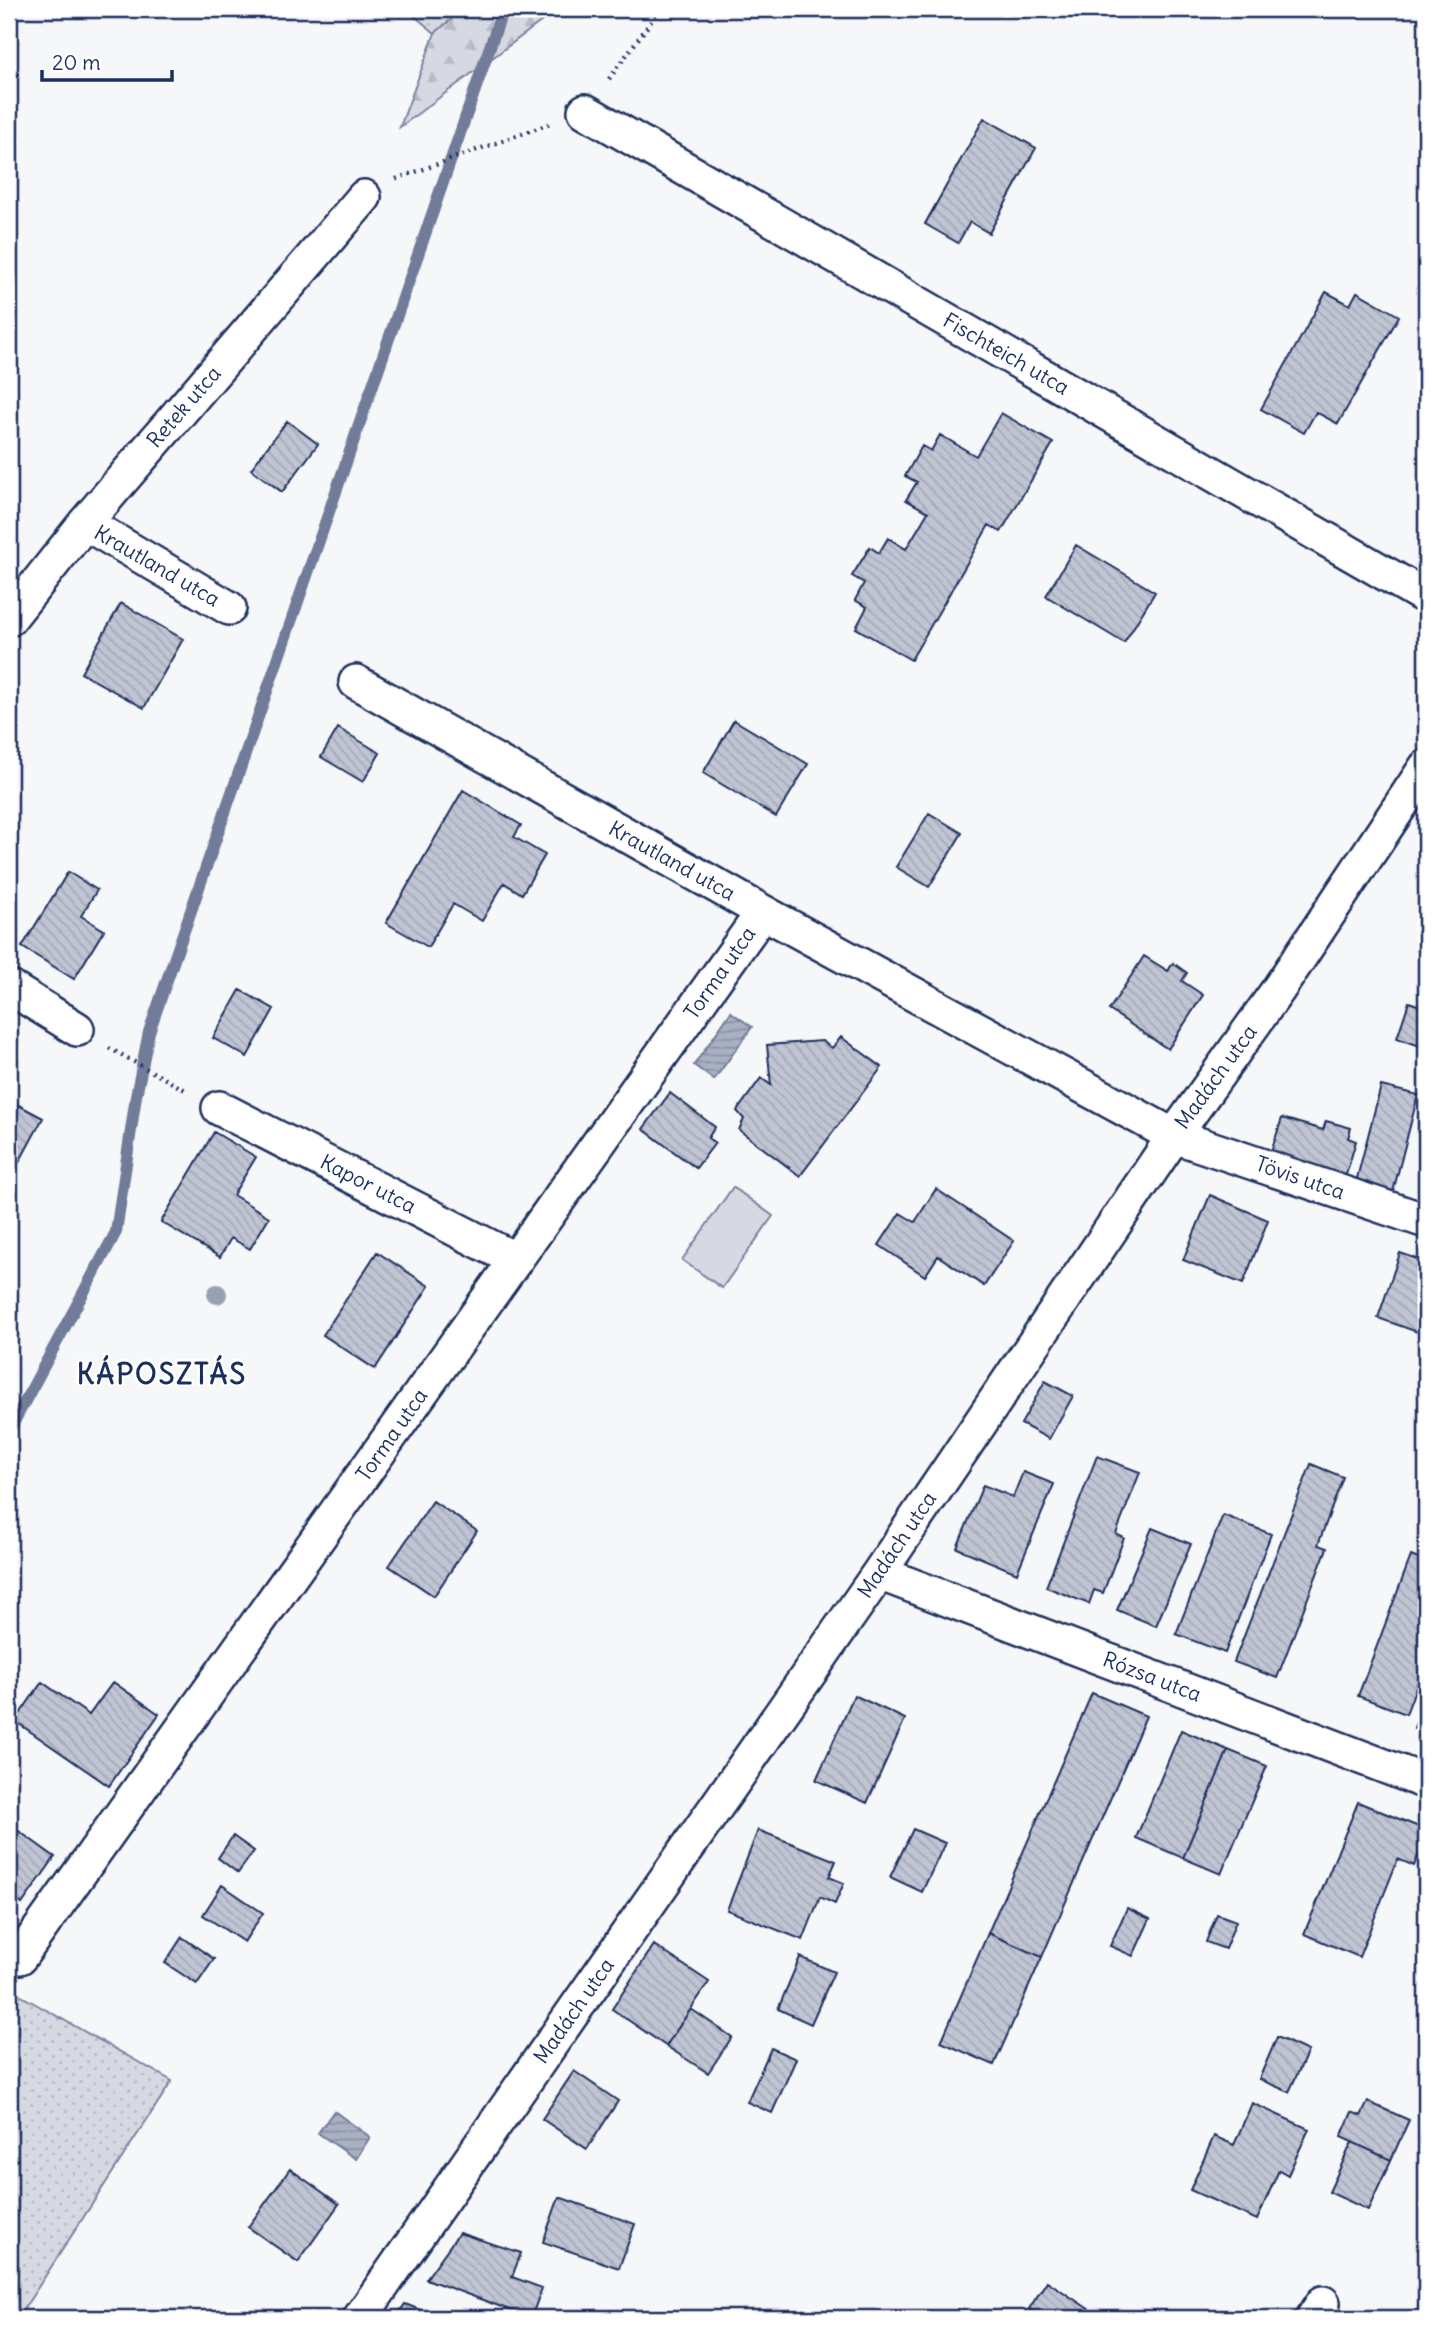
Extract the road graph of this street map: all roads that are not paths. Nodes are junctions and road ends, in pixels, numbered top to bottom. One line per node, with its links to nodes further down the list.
1 (585, 111): 4 (street, Fischteich utca)
2 (364, 197): 3 (street, Retek utca)
3 (85, 523): 5 (street, Krautland utca); 6 (street, Retek utca)
4 (1426, 597)
5 (229, 608)
6 (9, 620)
7 (356, 682): 9 (street, Krautland utca)
8 (1426, 767): 13 (street, Madách utca)
9 (763, 912): 13 (street, Krautland utca); 15 (street, Torma utca)
10 (9, 987): 11 (street)
11 (78, 1029)
12 (219, 1108): 15 (street, Kapor utca)
13 (1174, 1136): 14 (street, Tövis utca); 16 (street, Madách utca)
14 (1426, 1221)
15 (516, 1260): 18 (street, Torma utca)
16 (879, 1573): 17 (street, Rózsa utca); 19 (street, Madách utca)
17 (1426, 1782)
18 (20, 1957)
19 (360, 2318)

